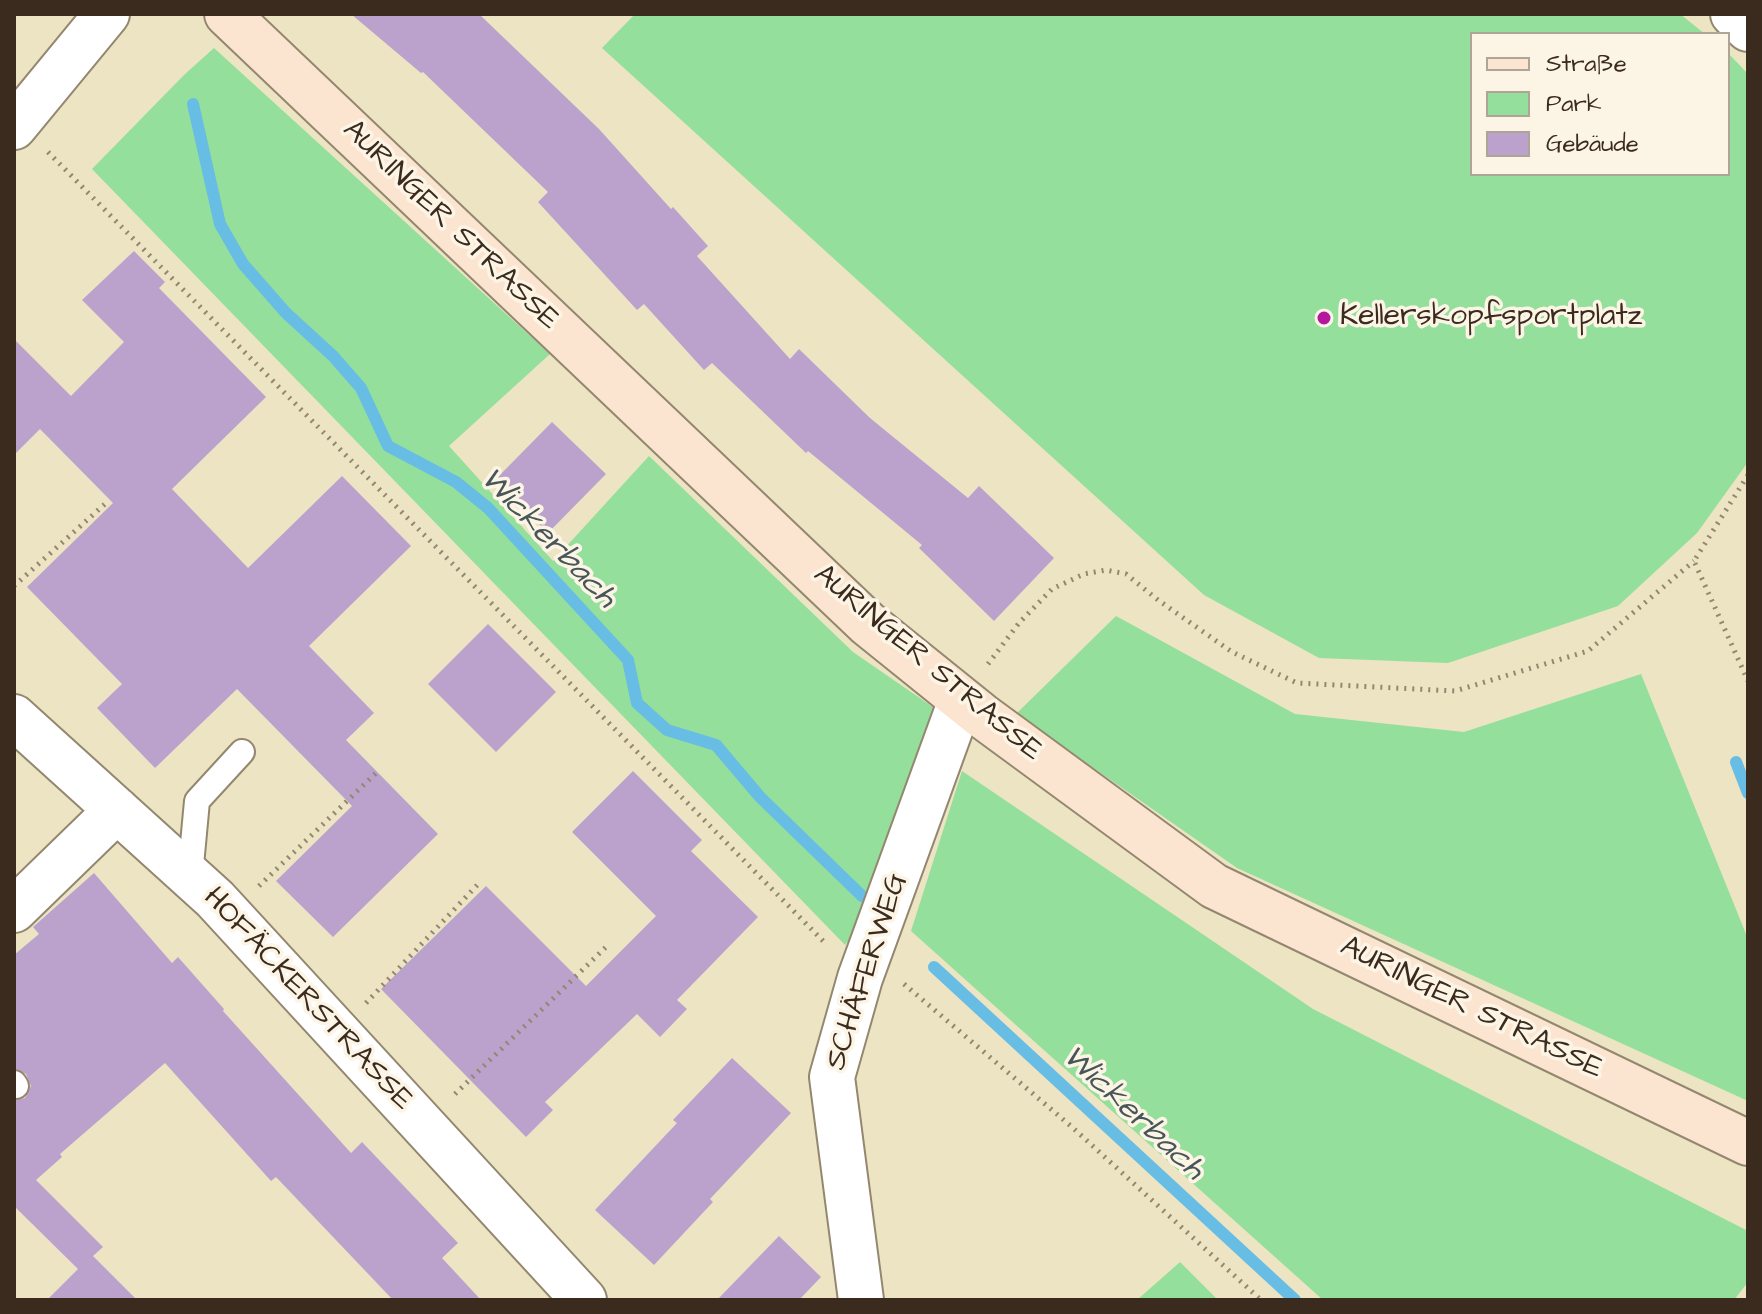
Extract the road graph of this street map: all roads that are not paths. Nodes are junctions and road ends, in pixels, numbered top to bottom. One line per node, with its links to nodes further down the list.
1 (107, 14): 5 (street)
2 (227, 14): 6 (street, AURINGER STRASSE)
3 (1733, 14): 4 (street)
4 (1748, 29)
5 (16, 124)
6 (961, 700): 12 (street, AURINGER STRASSE); 14 (street, SCHÄFERWEG)
7 (14, 717): 9 (street, HOFÄCKERSTRASSE)
8 (242, 752): 10 (lane)
9 (117, 810): 10 (street, HOFÄCKERSTRASSE); 11 (street)
10 (190, 876): 13 (street, HOFÄCKERSTRASSE)
11 (14, 910)
12 (1748, 1143)
13 (584, 1300)
14 (861, 1300)

